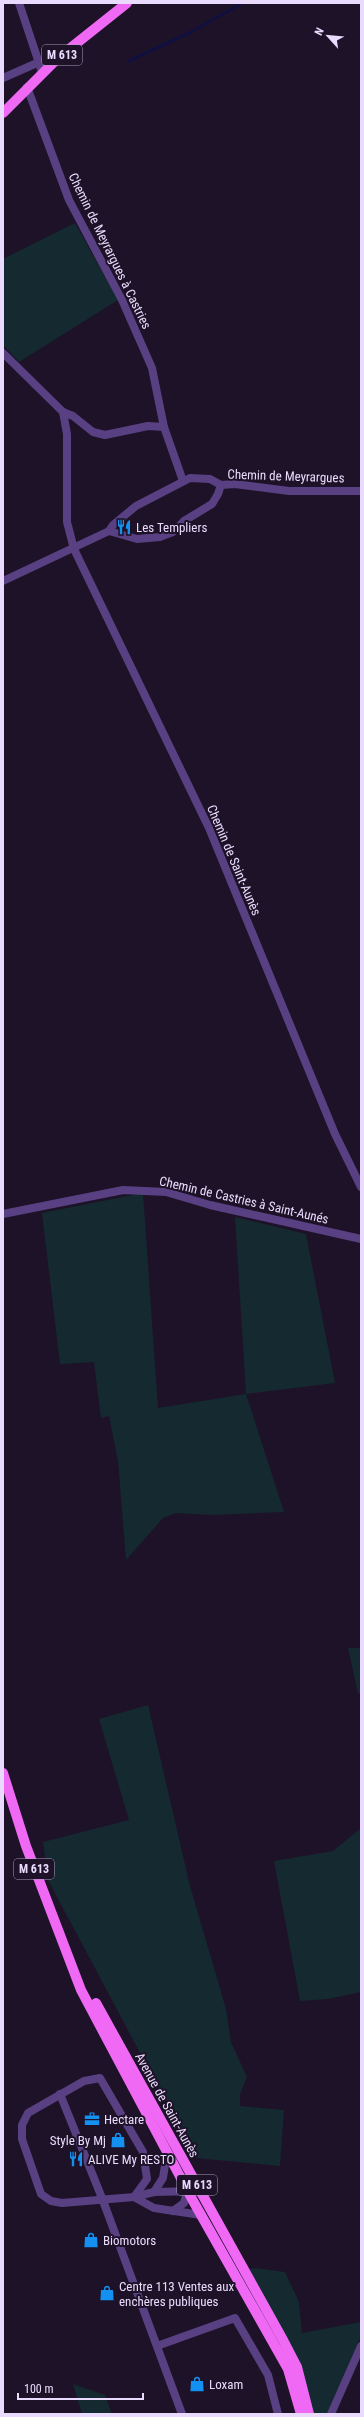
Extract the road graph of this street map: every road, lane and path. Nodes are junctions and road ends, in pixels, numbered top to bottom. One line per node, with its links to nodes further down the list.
1 (19, 3): 3 (street)
2 (127, 3): 3 (main road, M 613)
3 (39, 68): 4 (street); 5 (main road, M 613)
4 (3, 78)
5 (27, 87): 6 (main road, M 613); 9 (street, Chemin de Meyrargues à Castries)
6 (3, 113)
7 (3, 353): 8 (street)
8 (63, 412): 9 (street); 14 (street, Chemin de Saint-Aunès)
9 (164, 427): 10 (street, Chemin de Meyrargues à Castries)
10 (183, 481): 11 (street, Chemin de Meyrargues); 13 (street, Chemin de Meyrargues)
11 (221, 485): 12 (street, Chemin de Meyrargues); 13 (street)
12 (361, 491)
13 (109, 532): 14 (street)
14 (74, 549): 15 (street); 16 (street, Chemin de Saint-Aunès)
15 (3, 580)
16 (361, 1186)
17 (3, 1214): 18 (street, Chemin de Castries à Saint-Aunés)
18 (361, 1239)
19 (3, 1774): 20 (main road, Avenue de Saint-Aunès / M 613)
20 (71, 1962): 22 (main road, Avenue de Saint-Aunès / M 613); 23 (main road, Avenue de Saint-Aunès / M 613)
21 (60, 2094): 27 (street); 28 (street); 28 (street)
22 (167, 2152): 24 (main road, Avenue de Saint-Aunès / M 613); 26 (street)
23 (192, 2176): 24 (street); 25 (main road, Avenue de Saint-Aunès / M 613)
24 (189, 2191): 25 (street); 26 (street); 29 (street); 30 (main road, Avenue de Saint-Aunès / M 613)
25 (200, 2191): 36 (main road, Avenue de Saint-Aunès / M 613)
26 (154, 2192): 27 (street)
27 (134, 2197): 28 (street); 29 (street)
28 (102, 2198): 31 (street)
29 (173, 2211): 30 (street)
30 (201, 2215): 35 (main road, Avenue de Saint-Aunès / M 613)
31 (157, 2346): 33 (street); 34 (street)
32 (361, 2346): 37 (street)
33 (182, 2414)
34 (278, 2414)
35 (301, 2414)
36 (309, 2414)
37 (331, 2414)

